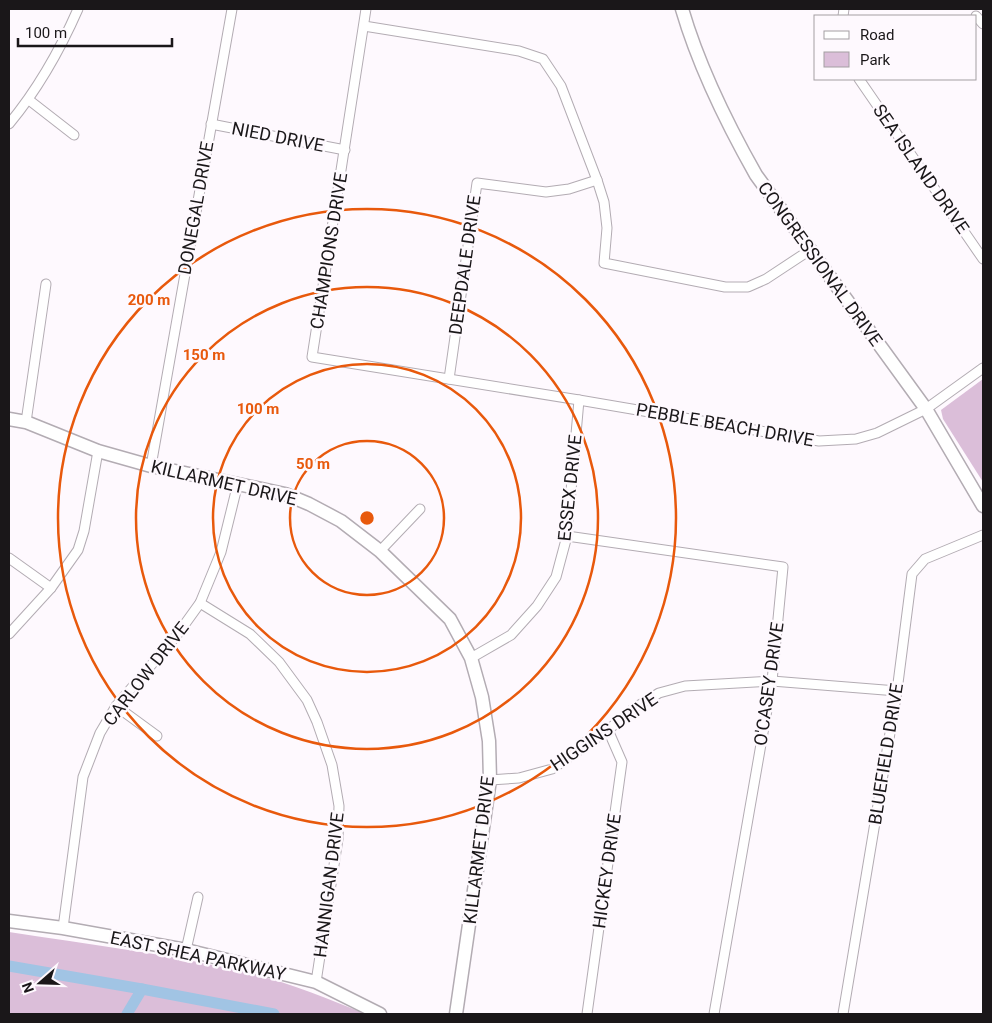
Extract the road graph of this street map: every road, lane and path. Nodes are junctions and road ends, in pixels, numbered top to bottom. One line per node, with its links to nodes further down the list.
1 (78, 9): 7 (street)
2 (232, 9): 9 (street, DONEGAL DRIVE)
3 (366, 9): 5 (street, CHAMPIONS DRIVE)
4 (682, 9): 13 (street, CONGRESSIONAL DRIVE)
5 (364, 26): 11 (street, CHAMPIONS DRIVE); 12 (street)
6 (860, 80): 14 (street, SEA ISLAND DRIVE)
7 (29, 100): 8 (street); 10 (street)
8 (9, 124)
9 (211, 124): 11 (street, NIED DRIVE); 23 (street, DONEGAL DRIVE)
10 (74, 135)
11 (344, 150): 17 (street, CHAMPIONS DRIVE)
12 (598, 180): 13 (street); 17 (street, DEEPDALE DRIVE)
13 (810, 250): 19 (street, CONGRESSIONAL DRIVE)
14 (983, 259)
15 (46, 284): 21 (street)
16 (983, 368): 19 (street, PEBBLE BEACH DRIVE)
17 (449, 379): 18 (street, PEBBLE BEACH DRIVE)
18 (580, 400): 19 (street, PEBBLE BEACH DRIVE); 28 (street, ESSEX DRIVE)
19 (926, 408): 25 (street, CONGRESSIONAL DRIVE)
20 (9, 418): 21 (street, KILLARMET DRIVE)
21 (26, 422): 22 (street, KILLARMET DRIVE)
22 (98, 451): 23 (street, KILLARMET DRIVE); 31 (street)
23 (151, 466): 24 (street, KILLARMET DRIVE)
24 (238, 484): 29 (street, KILLARMET DRIVE); 32 (street, CARLOW DRIVE)
25 (983, 506)
26 (420, 509): 29 (street)
27 (983, 535): 36 (street, BLUEFIELD DRIVE)
28 (567, 536): 34 (street, ESSEX DRIVE); 35 (street, O'CASEY DRIVE)
29 (380, 552): 34 (street, KILLARMET DRIVE)
30 (9, 558): 31 (street)
31 (51, 588): 33 (street)
32 (200, 602): 37 (street, CARLOW DRIVE); 45 (street, HANNIGAN DRIVE)
33 (9, 634)
34 (471, 658): 40 (street, KILLARMET DRIVE)
35 (772, 682): 36 (street, HIGGINS DRIVE); 38 (street, HIGGINS DRIVE); 49 (street, O'CASEY DRIVE)
36 (897, 691): 50 (street, BLUEFIELD DRIVE)
37 (116, 706): 39 (street); 43 (street, CARLOW DRIVE)
38 (608, 730): 40 (street, HIGGINS DRIVE); 48 (street, HICKEY DRIVE)
39 (157, 736)
40 (490, 780): 47 (street, KILLARMET DRIVE)
41 (198, 897): 44 (street)
42 (9, 921): 43 (street, EAST SHEA PARKWAY)
43 (63, 928): 44 (street, EAST SHEA PARKWAY)
44 (186, 950): 45 (street, EAST SHEA PARKWAY)
45 (316, 982): 46 (street, EAST SHEA PARKWAY)
46 (380, 1014)
47 (456, 1014)
48 (587, 1014)
49 (714, 1014)
50 (843, 1014)

